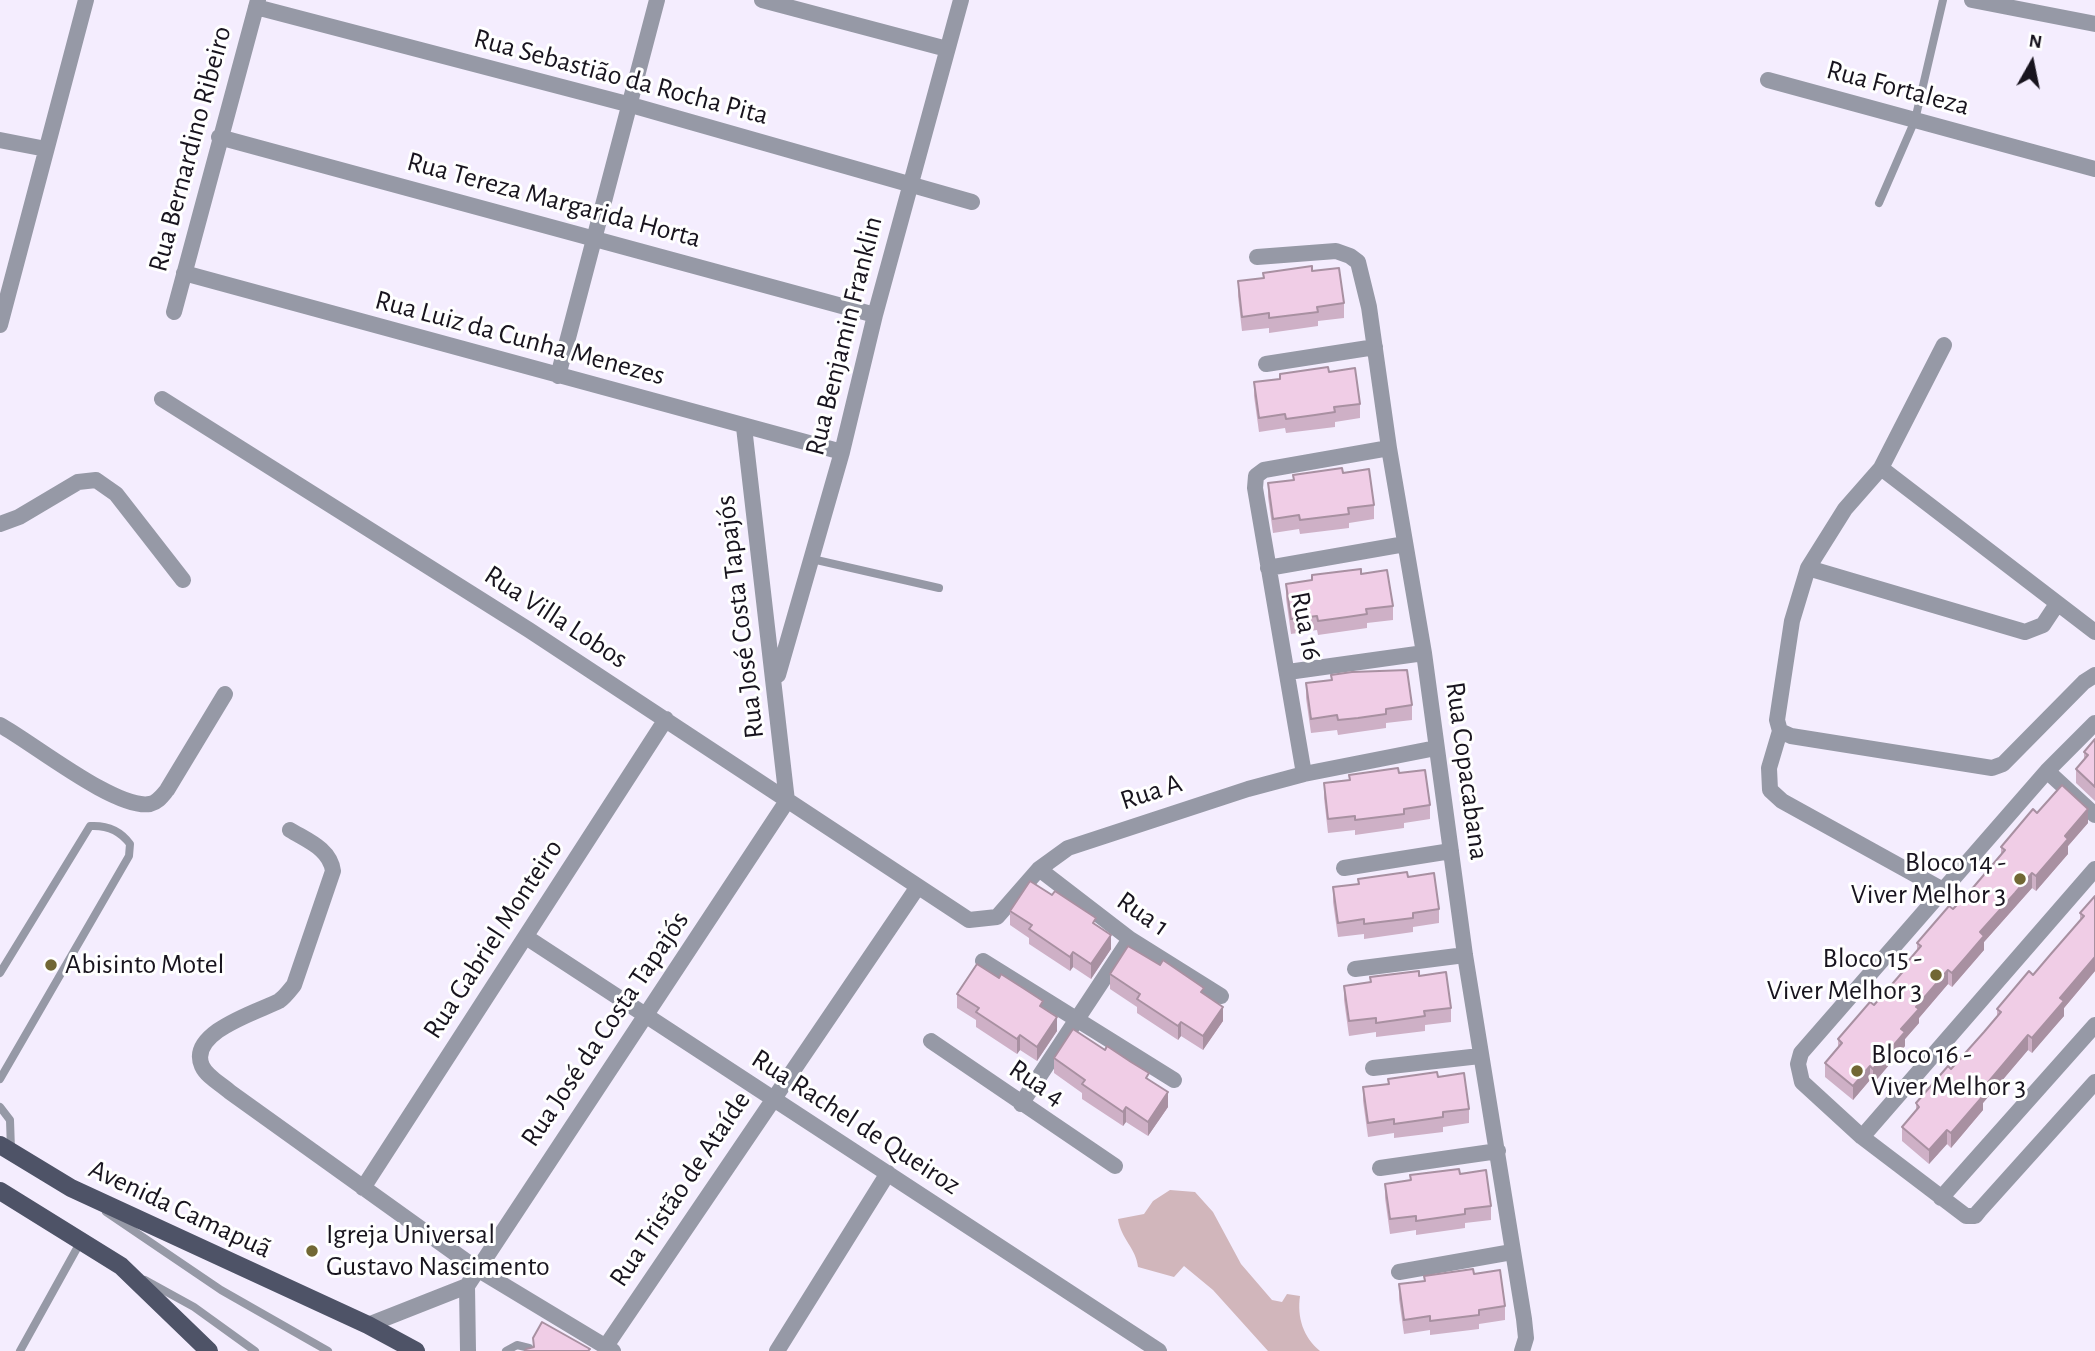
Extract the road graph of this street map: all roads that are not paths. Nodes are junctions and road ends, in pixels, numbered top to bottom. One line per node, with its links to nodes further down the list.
1 (86, 0): 15 (street)
2 (657, 0): 11 (street)
3 (762, 0): 9 (street)
4 (961, 0): 9 (street, Rua Benjamin Franklin)
5 (1943, 0): 12 (lane)
6 (1972, 0): 8 (street)
7 (257, 3): 11 (street, Rua Sebastião da Rocha Pita); 13 (street, Rua Bernardino Ribeiro)
8 (2095, 24)
9 (947, 49): 17 (street, Rua Benjamin Franklin)
10 (1768, 80): 12 (street, Rua Fortaleza)
11 (631, 105): 17 (street, Rua Sebastião da Rocha Pita); 20 (street)
12 (1916, 120): 16 (street, Rua Fortaleza); 19 (lane)
13 (219, 137): 20 (street, Rua Tereza Margarida Horta); 22 (street, Rua Bernardino Ribeiro)
14 (0, 140): 15 (street)
15 (46, 149): 25 (street)
16 (2095, 169)
17 (911, 183): 18 (street, Rua Sebastião da Rocha Pita); 24 (street, Rua Benjamin Franklin)
18 (972, 202)
19 (1879, 203)
20 (593, 237): 24 (street, Rua Tereza Margarida Horta); 29 (street)
21 (1256, 257): 27 (street, Rua Copacabana)
22 (184, 273): 23 (street, Rua Bernardino Ribeiro); 29 (street, Rua Luiz da Cunha Menezes)
23 (174, 312)
24 (875, 315): 33 (street, Rua Benjamin Franklin)
25 (0, 325)
26 (1944, 345): 34 (street)
27 (1375, 347): 28 (street); 32 (street, Rua Copacabana)
28 (1266, 364)
29 (558, 376): 31 (street, Rua Luiz da Cunha Menezes)
30 (162, 399): 49 (street, Rua Villa Lobos)
31 (744, 427): 33 (street, Rua Luiz da Cunha Menezes); 47 (street, Rua José Costa Tapajós)
32 (1389, 448): 36 (street, Rua Copacabana); 38 (street, Rua 16)
33 (842, 452): 37 (street, Rua Benjamin Franklin)
34 (1881, 468): 39 (street); 42 (street)
35 (0, 524): 40 (street)
36 (1405, 544): 38 (street); 44 (street, Rua Copacabana)
37 (812, 559): 41 (lane); 47 (street, Rua Benjamin Franklin)
38 (1268, 568): 45 (street, Rua 16)
39 (1808, 568): 42 (street); 52 (street)
40 (183, 580)
41 (939, 588)
42 (2057, 604): 43 (street)
43 (2095, 632)
44 (1424, 653): 45 (street); 53 (street, Rua Copacabana)
45 (1288, 672): 55 (street, Rua 16)
46 (2095, 675): 52 (street)
47 (776, 684): 56 (street, Rua José Costa Tapajós)
48 (225, 694): 51 (street)
49 (666, 719): 56 (street, Rua Villa Lobos); 65 (street, Rua Gabriel Monteiro)
50 (2095, 723): 54 (street)
51 (0, 725)
52 (1780, 730): 64 (street)
53 (1436, 748): 55 (street, Rua A); 59 (street, Rua Copacabana)
54 (2048, 771): 57 (street); 64 (street)
55 (1304, 774): 61 (street, Rua A)
56 (787, 801): 63 (street, Rua Villa Lobos); 72 (street, Rua José da Costa Tapajós)
57 (2095, 815)
58 (290, 831): 91 (street)
59 (1451, 851): 60 (street); 67 (street, Rua Copacabana)
60 (1344, 868)
61 (1039, 869): 63 (street, Rua A); 66 (street, Rua 1)
62 (2095, 869): 84 (street)
63 (917, 888): 81 (street, Rua Tristão de Ataíde)
64 (1943, 890): 84 (street)
65 (526, 937): 72 (street, Rua Rachel de Queiroz); 91 (street, Rua Gabriel Monteiro)
66 (1130, 939): 71 (street, Rua 1); 73 (street)
67 (1465, 956): 69 (street); 76 (street, Rua Copacabana)
68 (983, 961): 73 (street)
69 (1355, 969)
70 (0, 973): 78 (lane)
71 (1221, 996)
72 (646, 1018): 81 (street, Rua Rachel de Queiroz); 97 (street, Rua José da Costa Tapajós)
73 (1077, 1019): 79 (street); 82 (street)
74 (2095, 1025): 93 (street)
75 (931, 1041): 82 (street, Rua 4)
76 (1480, 1056): 77 (street); 86 (street, Rua Copacabana)
77 (1373, 1068)
78 (0, 1079)
79 (1174, 1080)
80 (2095, 1082): 93 (street)
81 (772, 1100): 89 (street, Rua Rachel de Queiroz); 102 (street, Rua Tristão de Ataíde)
82 (1021, 1104): 87 (street, Rua 4)
83 (0, 1108): 85 (lane)
84 (1862, 1137): 93 (street)
85 (5, 1149): 90 (main road, Avenida Camapuã)
86 (1498, 1151): 88 (street); 95 (street, Rua Copacabana)
87 (1115, 1166)
88 (1380, 1168)
89 (888, 1173): 110 (street); 111 (street, Rua Rachel de Queiroz)
90 (71, 1188): 100 (main road, Avenida Camapuã); 106 (lane)
91 (363, 1188): 97 (street)
92 (0, 1191): 94 (main road)
93 (1941, 1198)
94 (80, 1241): 96 (main road); 103 (lane)
95 (1512, 1252): 98 (street); 112 (street, Rua Copacabana)
96 (121, 1266): 104 (main road); 105 (lane)
97 (477, 1269): 99 (street, Rua José da Costa Tapajós); 102 (street)
98 (1399, 1272)
99 (467, 1286): 100 (street); 108 (street)
100 (368, 1325): 107 (main road, Avenida Camapuã)
101 (530, 1348): 109 (lane)
102 (609, 1349)
103 (20, 1351)
104 (209, 1351)
105 (255, 1351)
106 (328, 1351)
107 (416, 1351)
108 (468, 1351)
109 (506, 1351)
110 (777, 1351)
111 (1159, 1351)
112 (1522, 1351)

